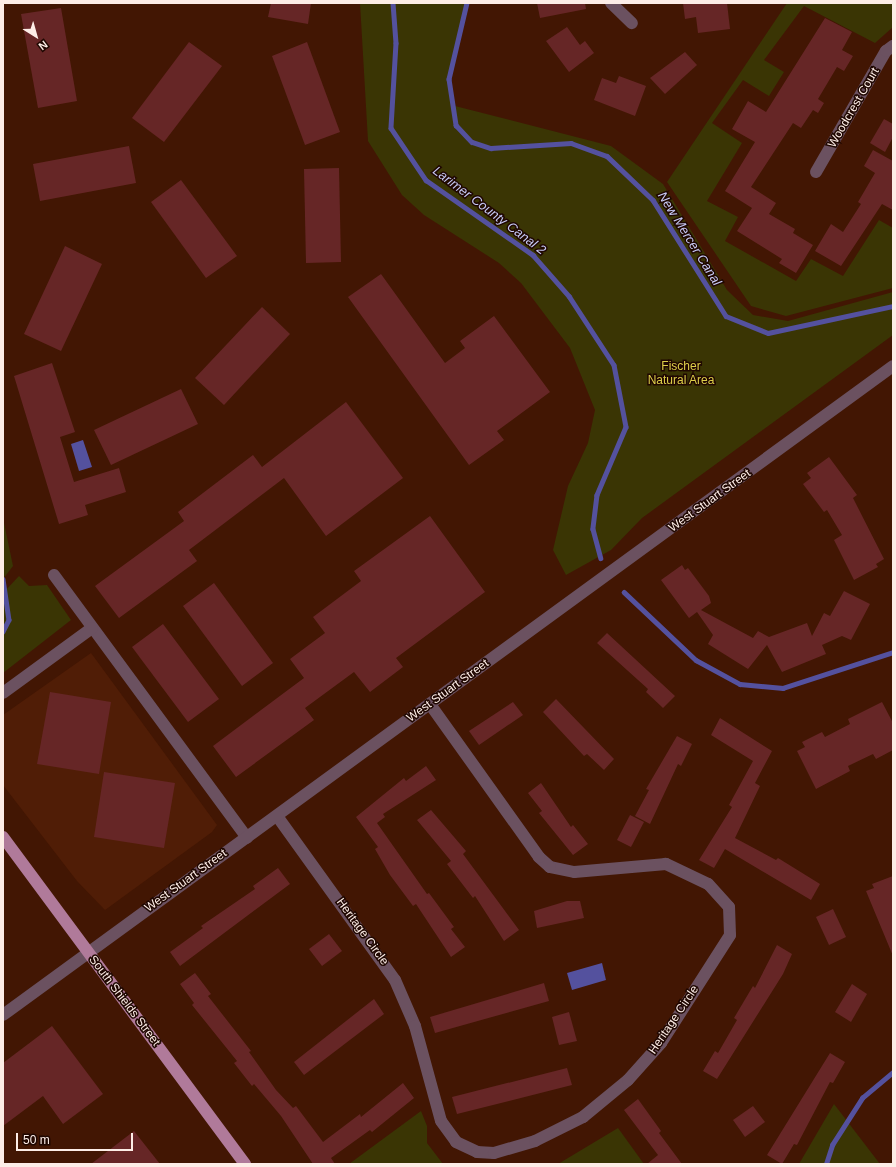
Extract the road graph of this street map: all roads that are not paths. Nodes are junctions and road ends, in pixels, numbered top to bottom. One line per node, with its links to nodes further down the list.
1 (611, 3): 2 (street)
2 (632, 23)
3 (893, 46): 4 (street, Woodcrest Court)
4 (816, 172)
5 (893, 366): 9 (street, West Stuart Street)
6 (54, 575): 7 (street)
7 (92, 628): 8 (street); 12 (street)
8 (3, 693)
9 (430, 704): 10 (street, West Stuart Street); 10 (street, Heritage Circle)
10 (277, 816): 12 (street, West Stuart Street)
11 (3, 837): 13 (main road, South Shields Street)
12 (247, 838): 13 (street, West Stuart Street)
13 (88, 953): 14 (street, West Stuart Street); 15 (main road, South Shields Street)
14 (3, 1015)
15 (245, 1164)

